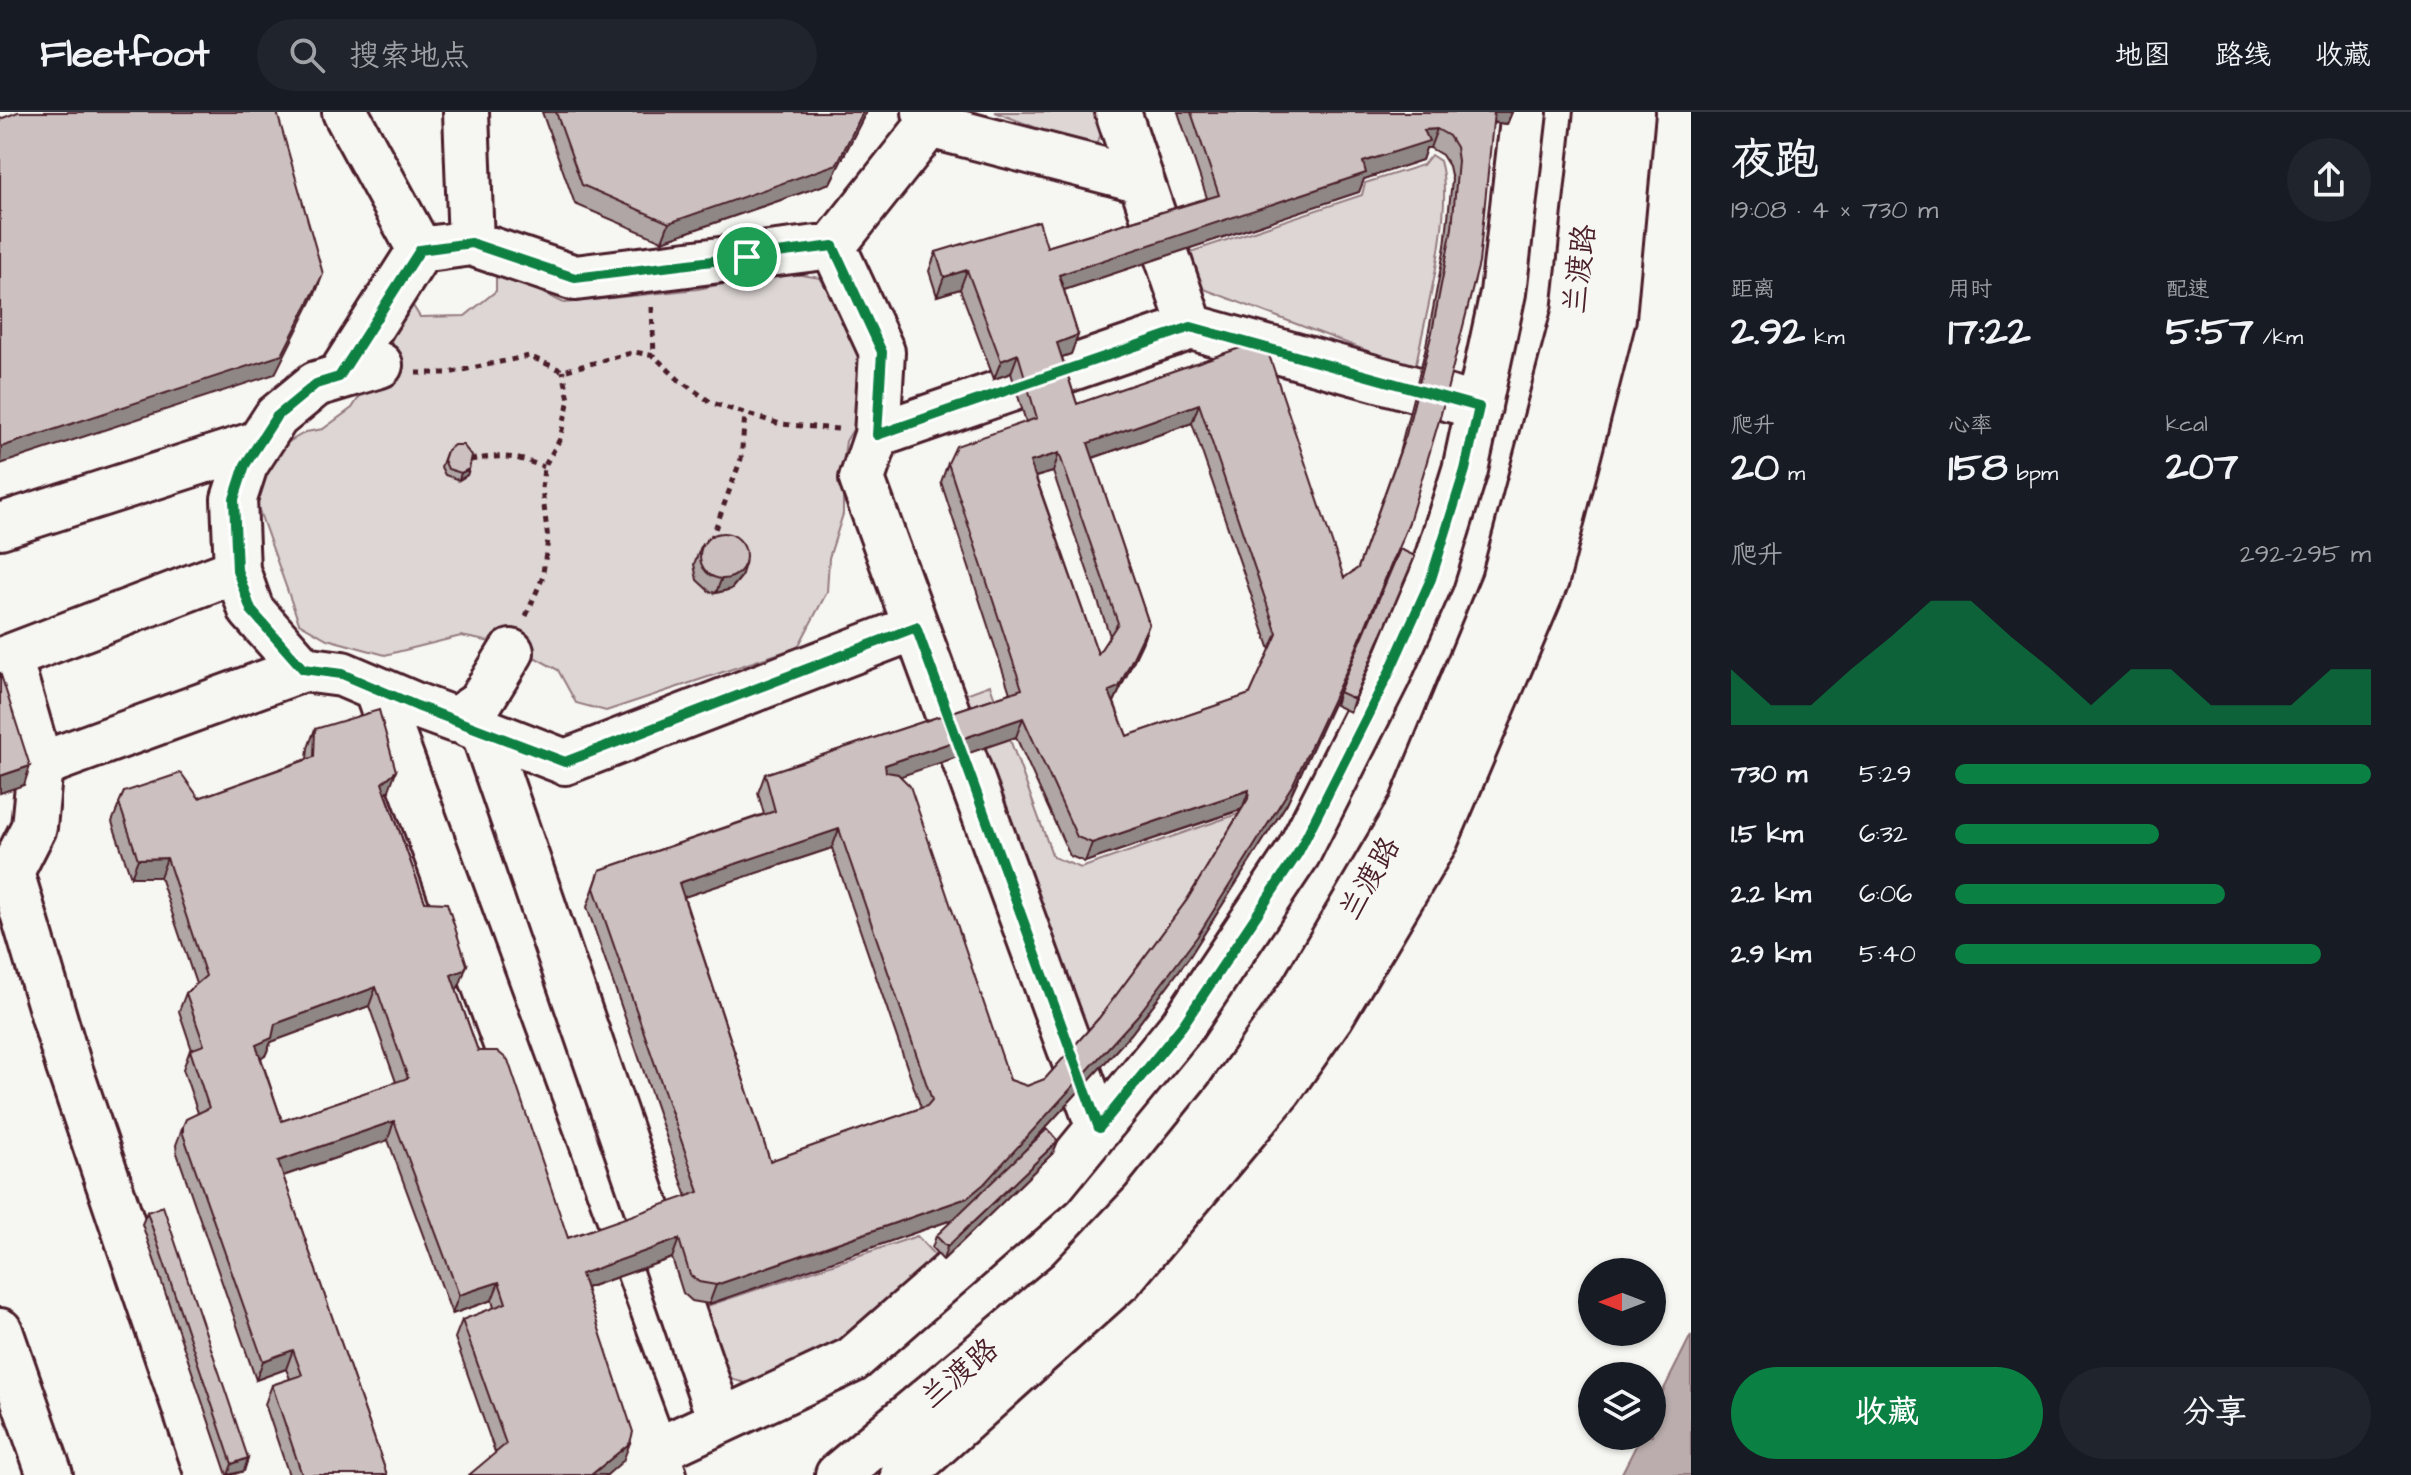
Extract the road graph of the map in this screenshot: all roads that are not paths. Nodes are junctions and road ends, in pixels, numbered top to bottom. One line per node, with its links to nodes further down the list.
1 (345, 112): 11 (street)
2 (466, 112): 9 (street)
3 (1118, 112): 8 (street)
4 (1524, 112): 13 (street)
5 (1597, 112): 31 (street, 兰渡路)
6 (1632, 112): 32 (street, 兰渡路)
7 (927, 118): 8 (street); 10 (street)
8 (1141, 180): 12 (street)
9 (471, 243): 10 (street); 11 (street)
10 (833, 246): 14 (street)
11 (420, 250): 15 (street)
12 (1191, 327): 13 (street); 14 (street)
13 (1479, 407): 25 (street)
14 (877, 435): 18 (street)
15 (259, 443): 16 (street); 17 (street)
16 (0, 526)
17 (237, 570): 19 (street); 21 (street)
18 (916, 627): 23 (street); 25 (street)
19 (3, 649): 24 (street)
20 (511, 652): 23 (street)
21 (303, 669): 22 (street); 24 (street)
22 (376, 689): 23 (street); 28 (street)
23 (469, 725): 27 (street)
24 (40, 765): 30 (street)
25 (1099, 1128): 27 (street)
26 (0, 1331): 29 (street)
27 (720, 1420): 28 (street)
28 (650, 1467)
29 (50, 1475)
30 (208, 1475)
31 (838, 1475)
32 (903, 1475)

